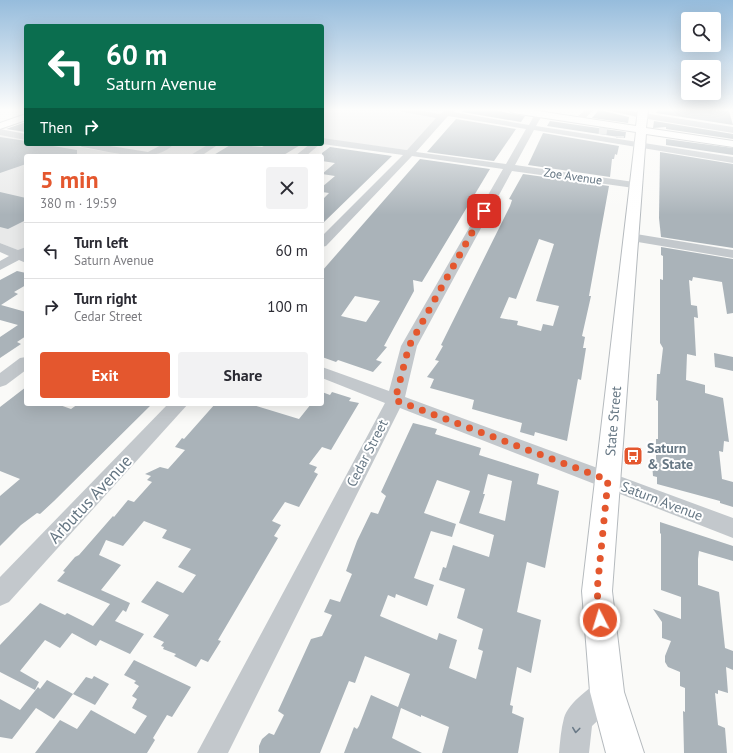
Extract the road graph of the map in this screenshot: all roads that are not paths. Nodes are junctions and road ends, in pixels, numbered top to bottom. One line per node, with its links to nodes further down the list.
1 (350, 145): 14 (street, Zoe Avenue)
2 (418, 145): 14 (street)
3 (521, 145): 16 (street, Cedar Street)
4 (638, 145): 17 (main road, State Street)
5 (672, 145): 15 (street)
6 (105, 146): 11 (street)
7 (132, 146): 11 (street)
8 (164, 146): 11 (street)
9 (212, 146): 12 (street)
10 (313, 146): 13 (street)
11 (151, 150)
12 (198, 154)
13 (303, 154)
14 (410, 154): 16 (street, Zoe Avenue); 19 (street)
15 (733, 160)
16 (509, 167): 17 (street, Zoe Avenue); 27 (street, Cedar Street)
17 (634, 184): 18 (main road, State Street)
18 (630, 237): 21 (street); 29 (main road, State Street)
19 (324, 241)
20 (0, 248): 22 (street)
21 (733, 254)
22 (23, 256): 23 (street)
23 (0, 266)
24 (24, 363): 26 (street)
25 (324, 373): 27 (street, Saturn Avenue)
26 (0, 381)
27 (395, 400): 29 (street, Saturn Avenue); 33 (street, Cedar Street)
28 (177, 406): 31 (street, Arbutus Avenue)
29 (608, 480): 30 (street, Saturn Avenue); 32 (main road, State Street)
30 (733, 528)
31 (0, 594)
32 (607, 692): 34 (street, one-way to 34); 35 (main road, State Street)
33 (212, 753)
34 (574, 753)
35 (625, 753)

